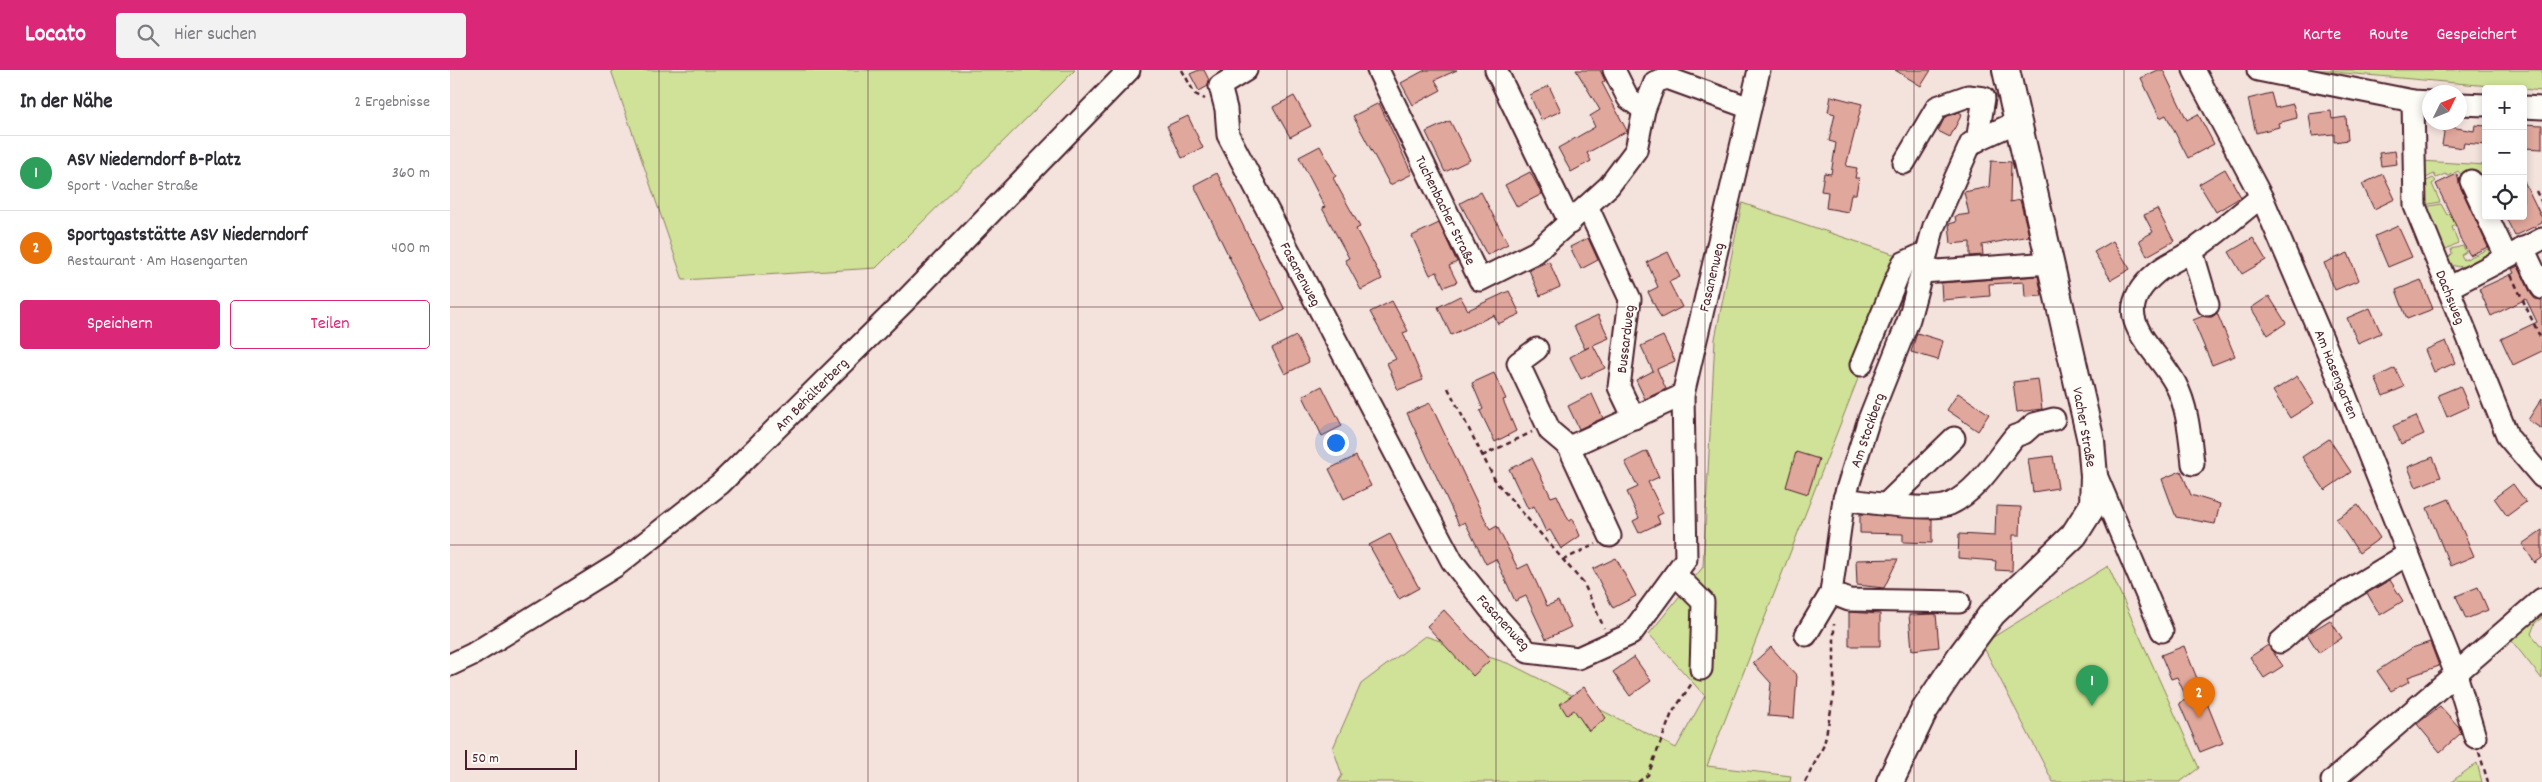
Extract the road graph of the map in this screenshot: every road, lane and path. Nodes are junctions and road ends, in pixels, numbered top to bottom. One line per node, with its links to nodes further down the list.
1 (1129, 70): 65 (street, Am Behälterberg)
2 (1182, 70): 17 (path)
3 (1246, 70): 17 (street, Fasanenweg)
4 (1378, 70): 29 (street, Tuchenbacher Straße)
5 (1496, 70): 29 (street)
6 (1614, 70): 18 (street)
7 (1759, 70): 15 (street, Fasanenweg)
8 (2006, 70): 19 (main road, Vacher Straße)
9 (2258, 70): 11 (street)
10 (2200, 71): 24 (street, Am Hasengarten)
11 (2421, 101): 35 (street, Dachsweg)
12 (2467, 104): 13 (street)
13 (2482, 105)
14 (2527, 107): 16 (street)
15 (1750, 108): 18 (street, Tuchenbacher Straße); 42 (street, Fasanenweg)
16 (2542, 108)
17 (1226, 109): 64 (street, Fasanenweg)
18 (1644, 110): 27 (street, Tuchenbacher Straße)
19 (2018, 122): 20 (street, Am Stockberg); 34 (main road, Vacher Straße)
20 (1977, 141): 21 (street, Am Stockberg); 33 (street, Am Stockberg)
21 (1904, 163)
22 (2471, 181): 26 (street)
23 (2536, 191): 25 (path)
24 (2261, 197): 31 (street); 55 (street, Am Hasengarten)
25 (2542, 203)
26 (2482, 204)
27 (1587, 206): 29 (street, Tuchenbacher Straße); 43 (street, Bussardweg)
28 (2489, 220): 32 (street)
29 (1570, 223)
30 (2542, 239): 32 (street)
31 (2192, 251): 37 (street); 49 (street)
32 (2510, 254): 35 (street); 36 (street); 38 (path)
33 (1925, 262): 34 (street); 40 (street); 52 (street, Am Stockberg)
34 (2050, 263): 50 (main road, Vacher Straße)
35 (2448, 288): 51 (street, Dachsweg)
36 (2542, 288)
37 (2208, 305)
38 (2542, 341)
39 (1537, 349): 45 (street)
40 (1861, 365)
41 (1448, 388): 48 (path)
42 (1683, 395): 43 (street); 57 (street, Fasanenweg)
43 (1634, 418): 47 (street)
44 (2054, 419): 53 (street)
45 (1547, 424): 47 (street); 48 (path)
46 (1954, 438): 53 (street)
47 (1569, 447): 54 (street)
48 (1482, 456): 56 (path)
49 (2193, 464)
50 (2094, 470): 61 (street); 72 (main road, Vacher Straße)
51 (2542, 477)
52 (1844, 499): 53 (street); 58 (street, Am Stockberg)
53 (1886, 504)
54 (1610, 536): 56 (path)
55 (2408, 554): 63 (street); 67 (street, Am Hasengarten)
56 (1563, 560): 64 (path)
57 (1675, 574): 64 (street, Fasanenweg); 66 (street)
58 (1831, 593): 60 (street); 62 (street, Am Stockberg); 71 (path)
59 (2542, 599): 67 (street)
60 (1959, 602)
61 (2162, 631)
62 (1806, 635)
63 (2280, 642)
64 (1611, 643)
65 (450, 665)
66 (1701, 669): 70 (path)
67 (2456, 674): 68 (street, Am Hasengarten); 69 (street)
68 (2475, 737): 73 (path)
69 (2332, 781)
70 (1638, 782)
71 (1805, 782)
72 (1890, 782)
73 (2488, 782)

